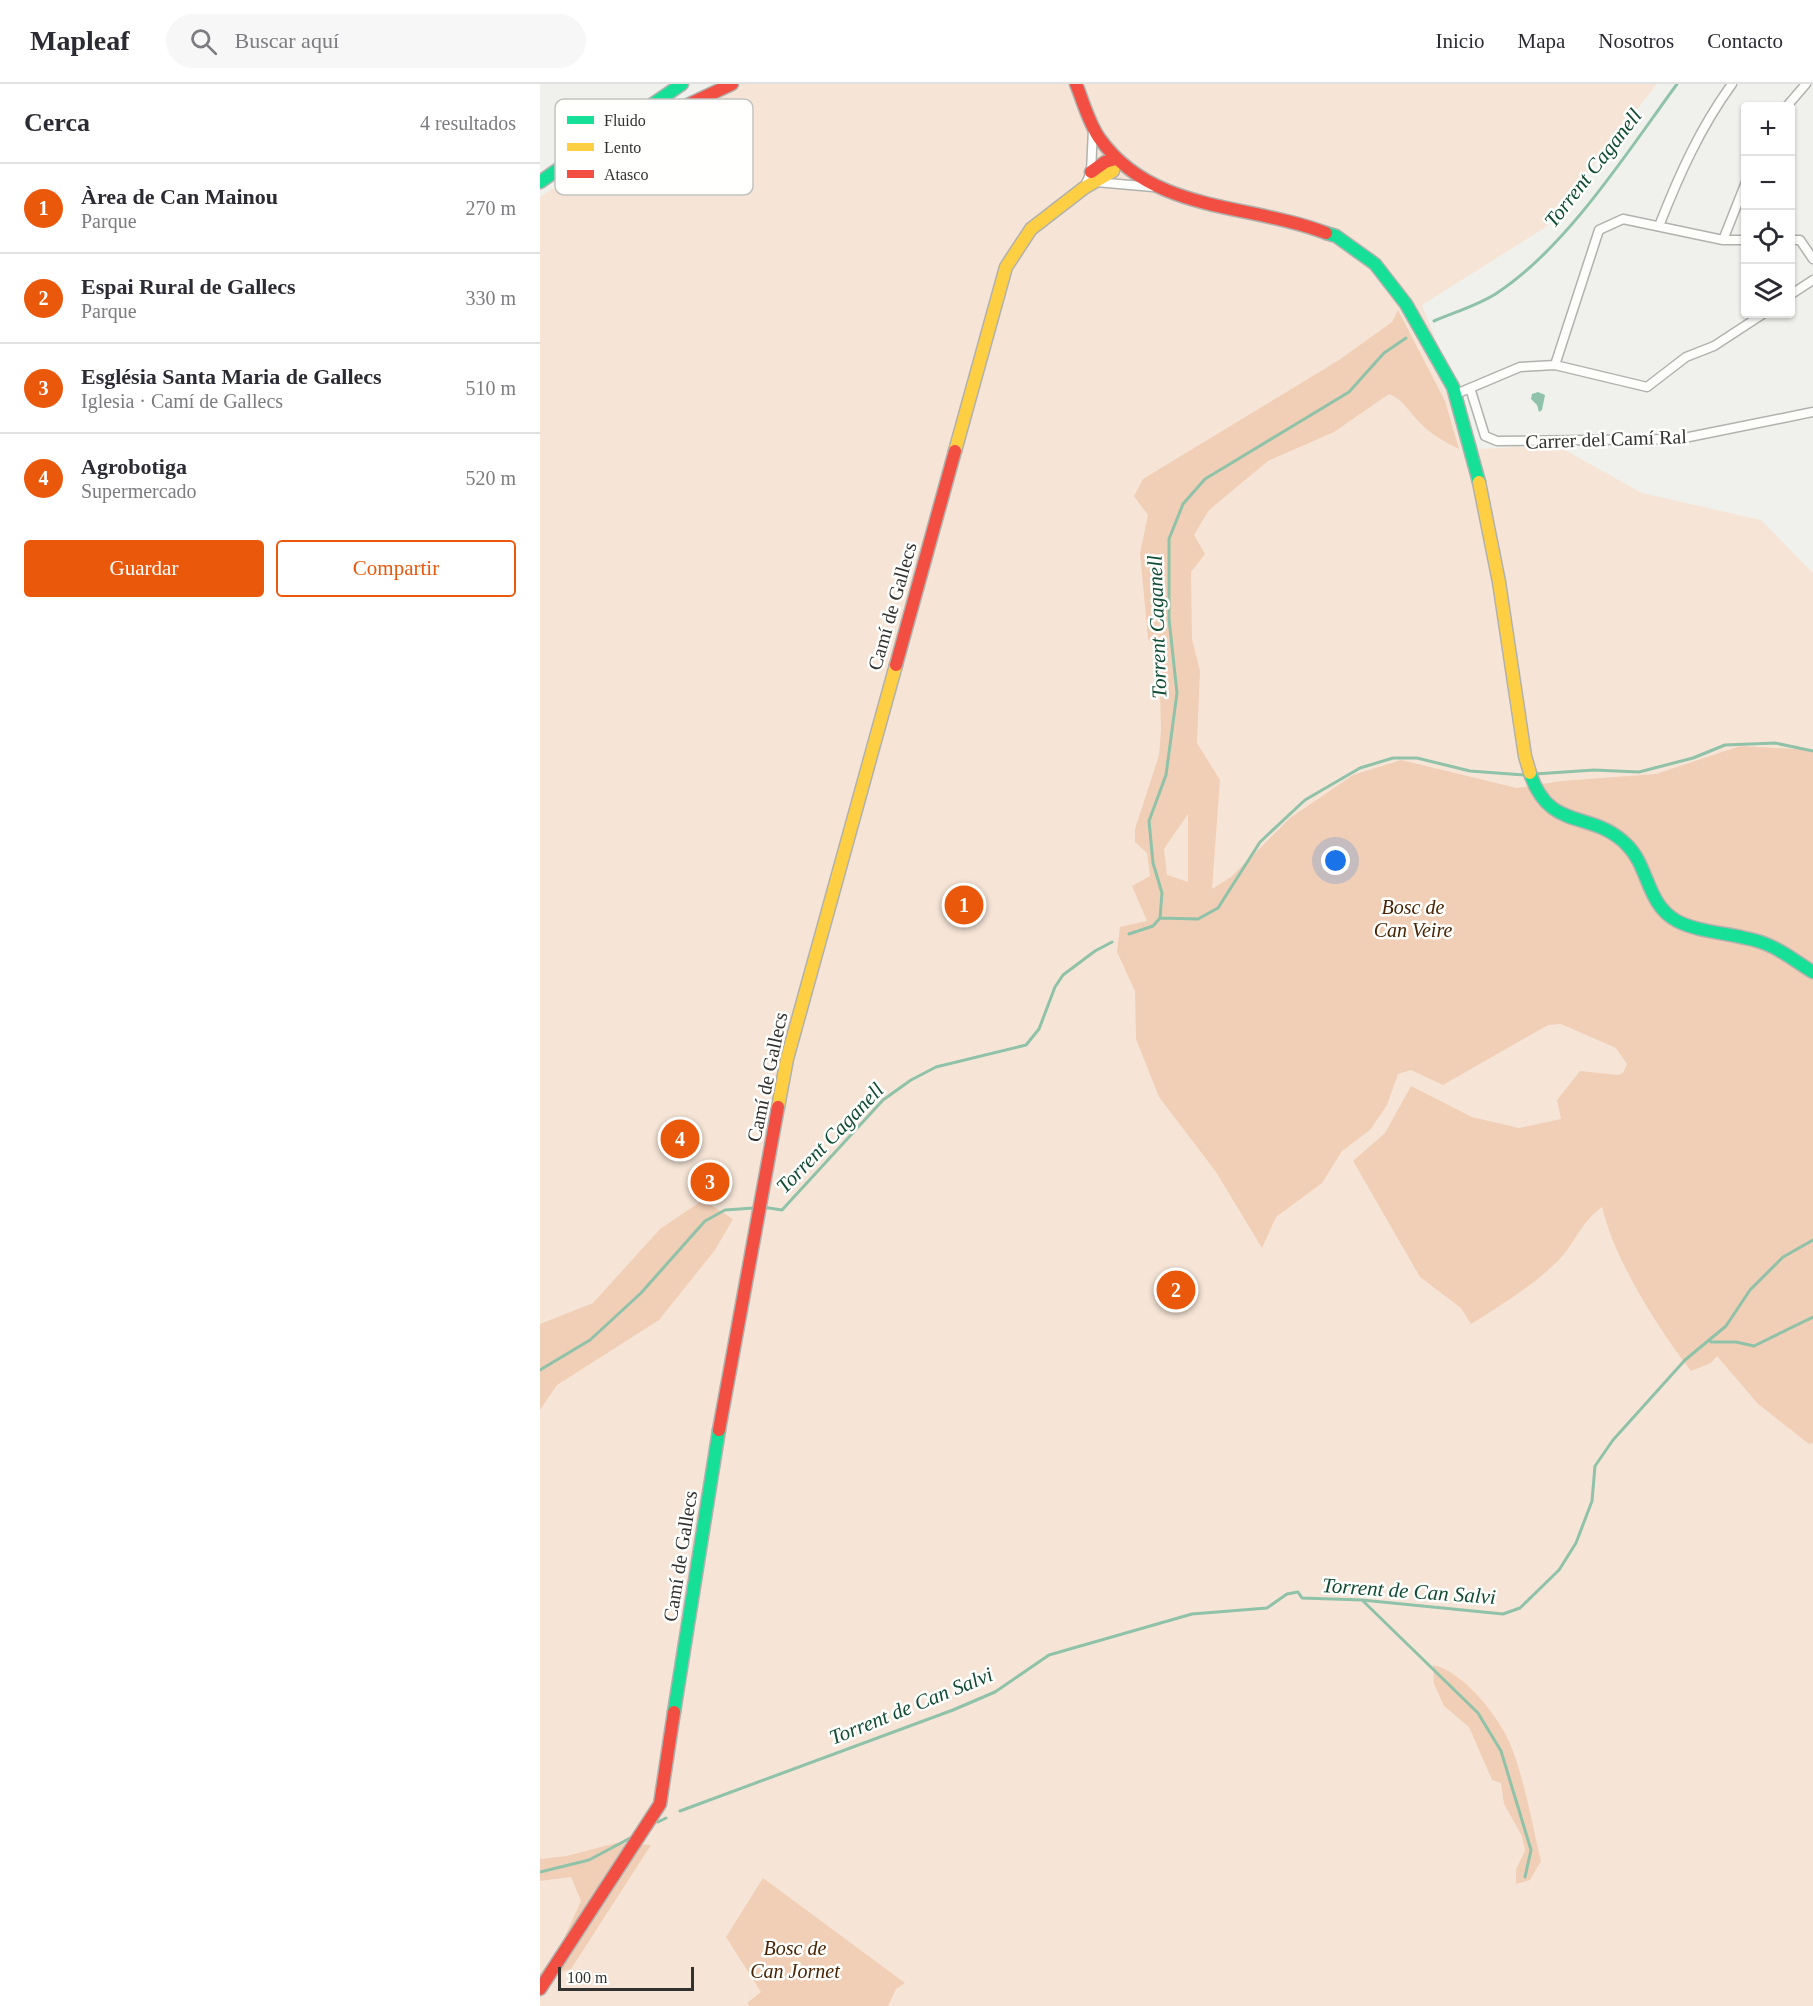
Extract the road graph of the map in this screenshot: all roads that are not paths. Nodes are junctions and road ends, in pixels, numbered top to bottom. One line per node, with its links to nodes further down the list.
1 (664, 84): 7 (main road)
2 (682, 84): 8 (main road)
3 (732, 84): 9 (main road)
4 (1076, 84): 11 (main road)
5 (1732, 84): 18 (street)
6 (1806, 84): 10 (street)
7 (644, 99)
8 (660, 99)
9 (700, 99)
10 (1790, 102)
11 (1093, 128): 12 (main road); 14 (street)
12 (1115, 159): 14 (main road, Camí de Gallecs); 16 (main road)
13 (555, 172): 15 (main road)
14 (1094, 177): 16 (street); 31 (main road, Camí de Gallecs)
15 (540, 182)
16 (1153, 188): 28 (main road)
17 (1741, 195): 19 (street)
18 (1659, 226): 19 (street); 26 (street)
19 (1723, 240): 20 (street)
20 (1741, 240)
21 (1795, 240): 22 (street)
22 (1813, 258)
23 (1813, 280): 24 (street)
24 (1795, 292)
25 (1757, 318): 26 (street)
26 (1556, 365): 27 (street)
27 (1470, 388): 28 (street); 29 (street, Carrer del Camí Ral)
28 (1456, 394): 30 (main road)
29 (1813, 412)
30 (1813, 972)
31 (540, 1989)

